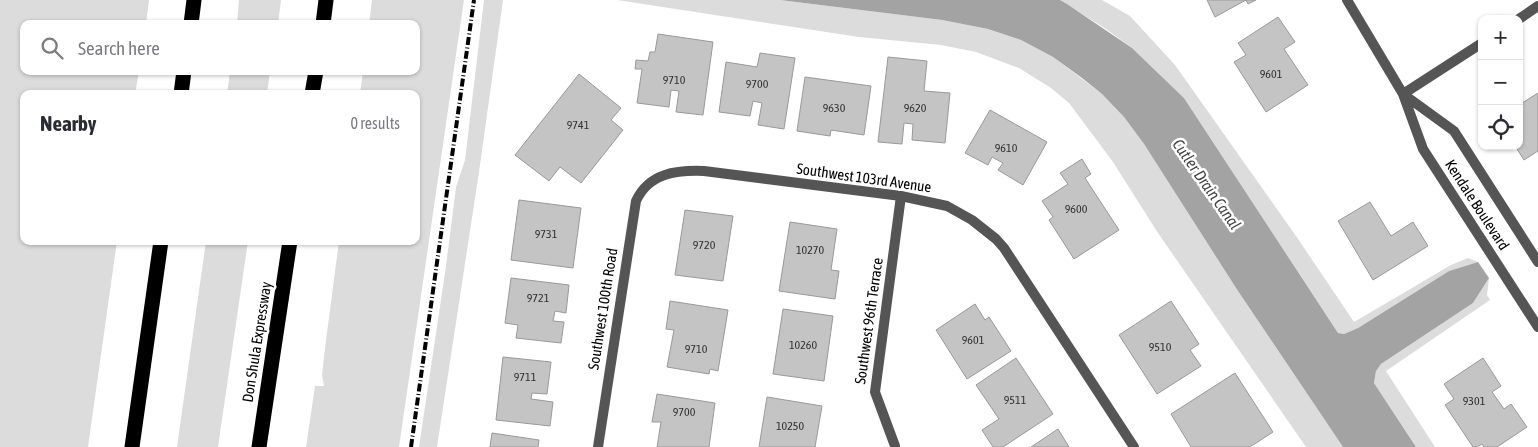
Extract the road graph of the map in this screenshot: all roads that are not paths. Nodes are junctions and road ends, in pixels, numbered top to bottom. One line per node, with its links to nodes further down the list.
1 (194, 0): 6 (highway)
2 (326, 0): 7 (highway)
3 (1347, 0): 13 (street, Kendale Boulevard)
4 (1538, 6): 5 (street)
5 (1523, 16)
6 (192, 20)
7 (324, 20)
8 (1478, 46): 13 (street)
9 (183, 75): 11 (highway)
10 (315, 75): 12 (highway)
11 (182, 90)
12 (313, 90)
13 (1403, 94): 18 (street, Kendale Boulevard); 19 (street, Kendale Boulevard)
14 (651, 182): 15 (street, Southwest 103rd Avenue); 23 (street, Southwest 100th Road)
15 (901, 196): 20 (street, Southwest 96th Terrace); 24 (street, Southwest 103rd Avenue)
16 (160, 245): 21 (highway)
17 (289, 245): 22 (highway, Don Shula Expressway)
18 (1538, 262)
19 (1538, 327)
20 (895, 446)
21 (132, 447)
22 (259, 447)
23 (598, 447)
24 (1134, 447)

